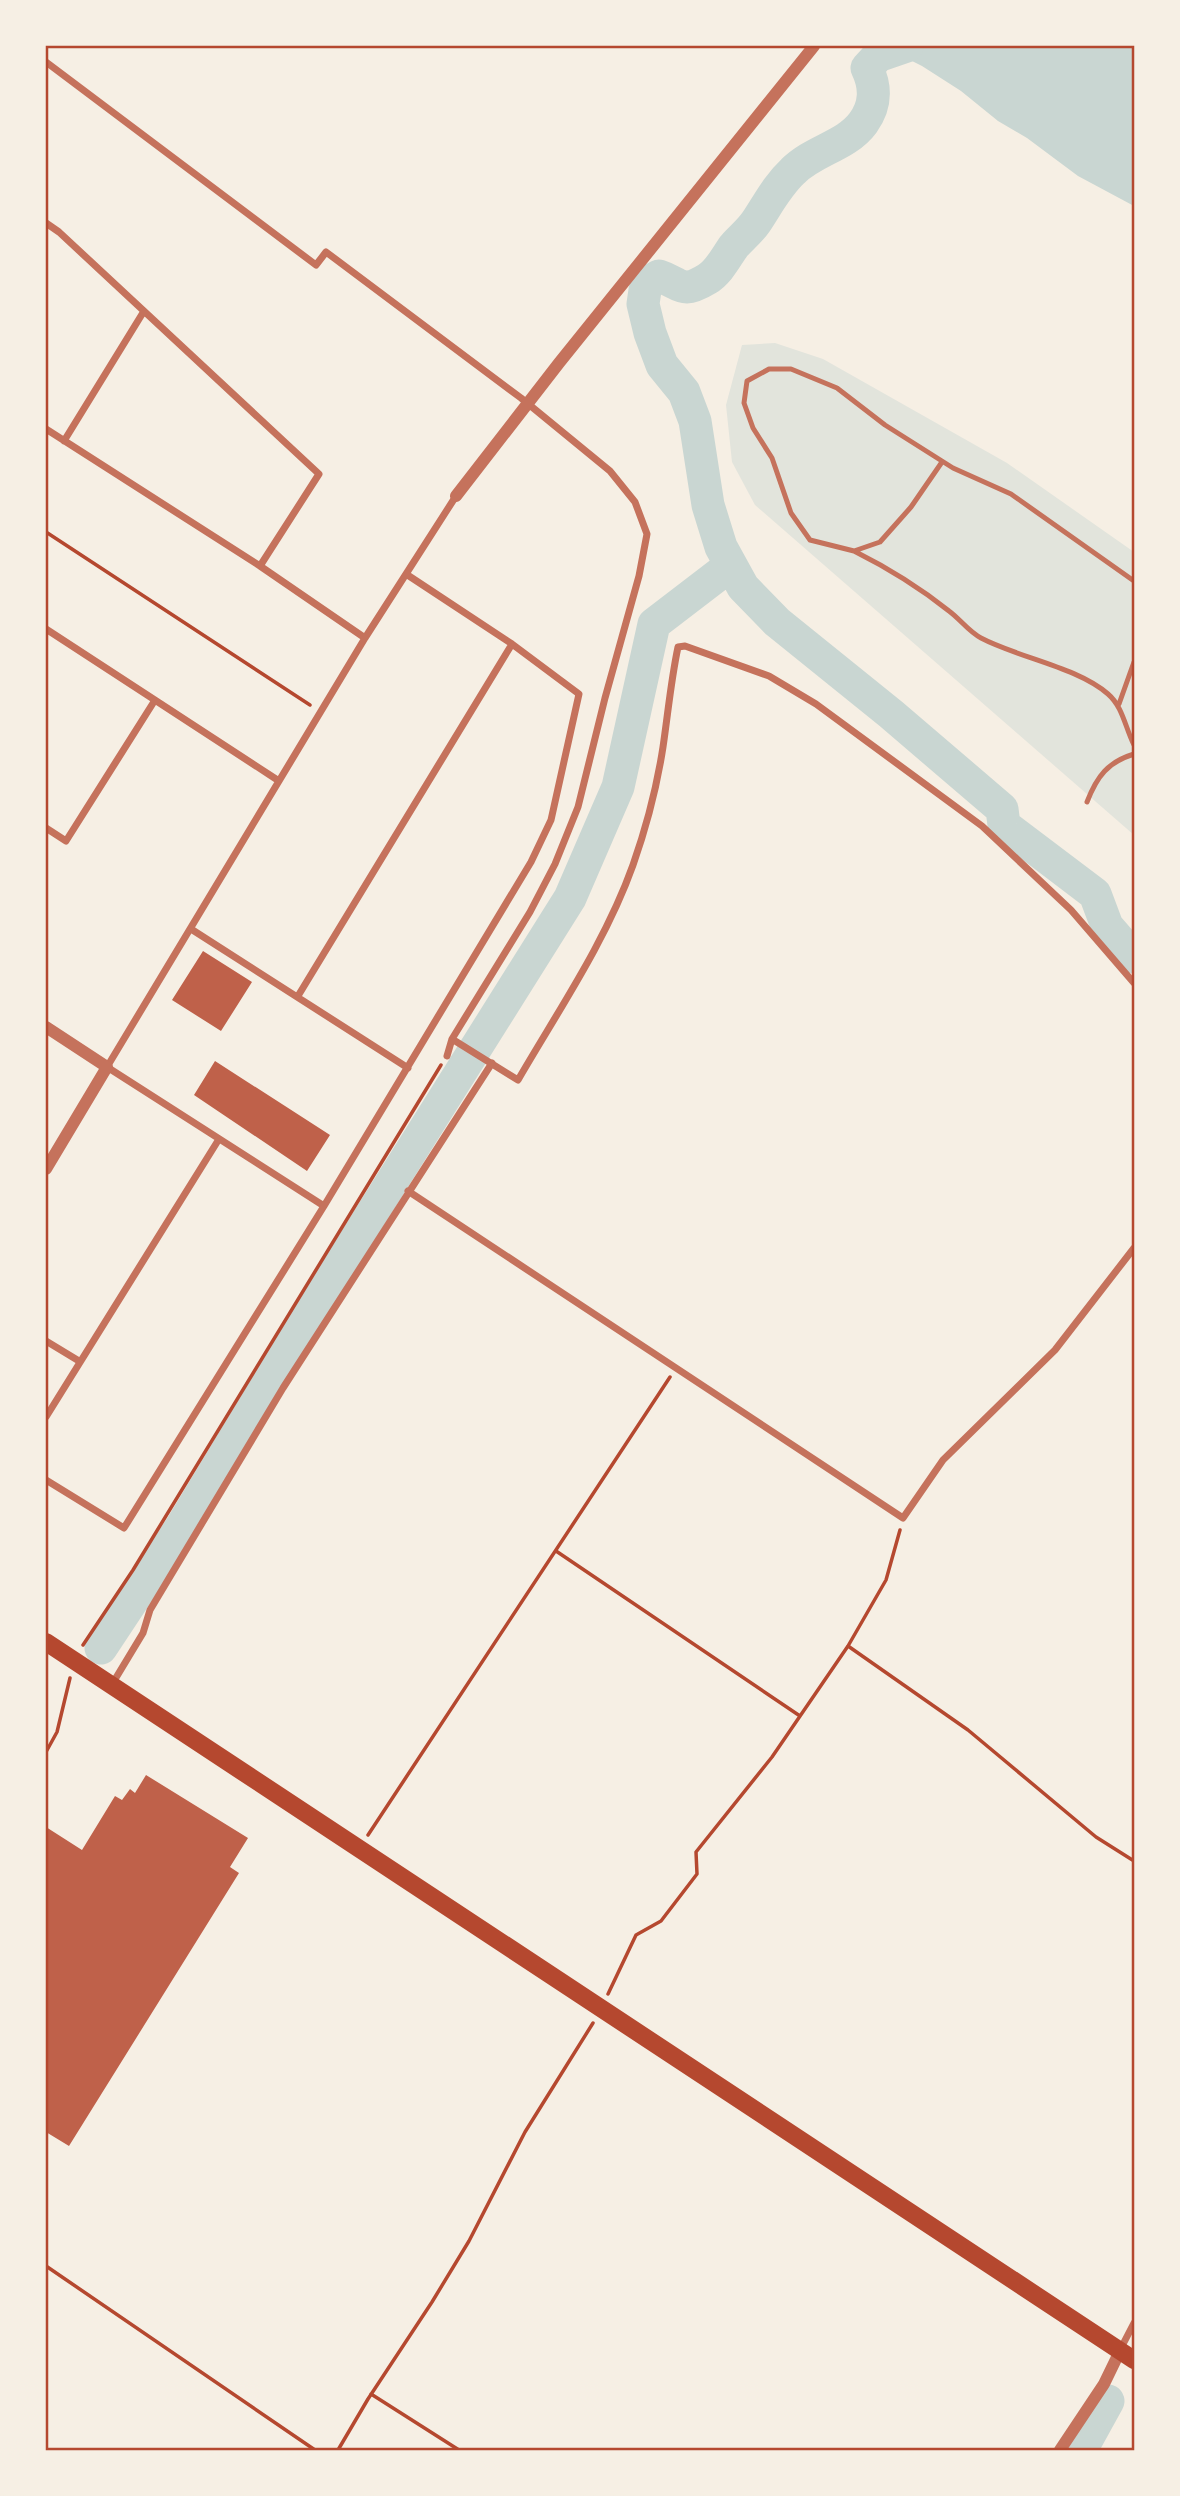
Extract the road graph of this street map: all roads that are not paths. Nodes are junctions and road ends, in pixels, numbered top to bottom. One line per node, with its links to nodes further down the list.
1 (814, 46): 5 (street)
2 (46, 62): 5 (street)
3 (46, 223): 4 (street)
4 (144, 311): 7 (street); 11 (street)
5 (527, 404): 9 (street); 29 (street)
6 (46, 429): 7 (street)
7 (64, 441): 11 (street)
8 (942, 462): 10 (lane); 10 (lane); 13 (lane)
9 (456, 496): 12 (street)
10 (854, 551): 19 (lane)
11 (260, 566): 15 (street)
12 (406, 574): 15 (street); 16 (street)
13 (1135, 581)
14 (46, 629): 18 (street)
15 (365, 638): 22 (street)
16 (512, 644): 27 (street); 33 (street)
17 (1135, 662): 19 (lane)
18 (155, 700): 22 (street); 24 (street)
19 (1119, 704): 20 (lane)
20 (1135, 745)
21 (1135, 754): 23 (lane)
22 (279, 781): 25 (street)
23 (1087, 802)
24 (46, 828)
25 (191, 929): 27 (street); 32 (street)
26 (1135, 983): 31 (street)
27 (298, 996): 33 (street)
28 (46, 1027): 32 (street)
29 (456, 1041): 30 (street); 31 (street)
30 (447, 1056)
31 (488, 1061): 36 (street)
32 (107, 1067): 34 (street); 35 (street)
33 (408, 1068): 37 (street)
34 (219, 1139): 37 (street); 40 (street)
35 (46, 1169)
36 (408, 1191): 38 (street); 44 (street)
37 (324, 1206): 42 (street)
38 (1135, 1248)
39 (46, 1340): 40 (street)
40 (79, 1361): 41 (street)
41 (46, 1418)
42 (46, 1480)
43 (46, 1642): 44 (main road)
44 (108, 1684): 46 (main road)
45 (1135, 2323): 46 (street)
46 (1127, 2356): 47 (street)
47 (1060, 2451)

